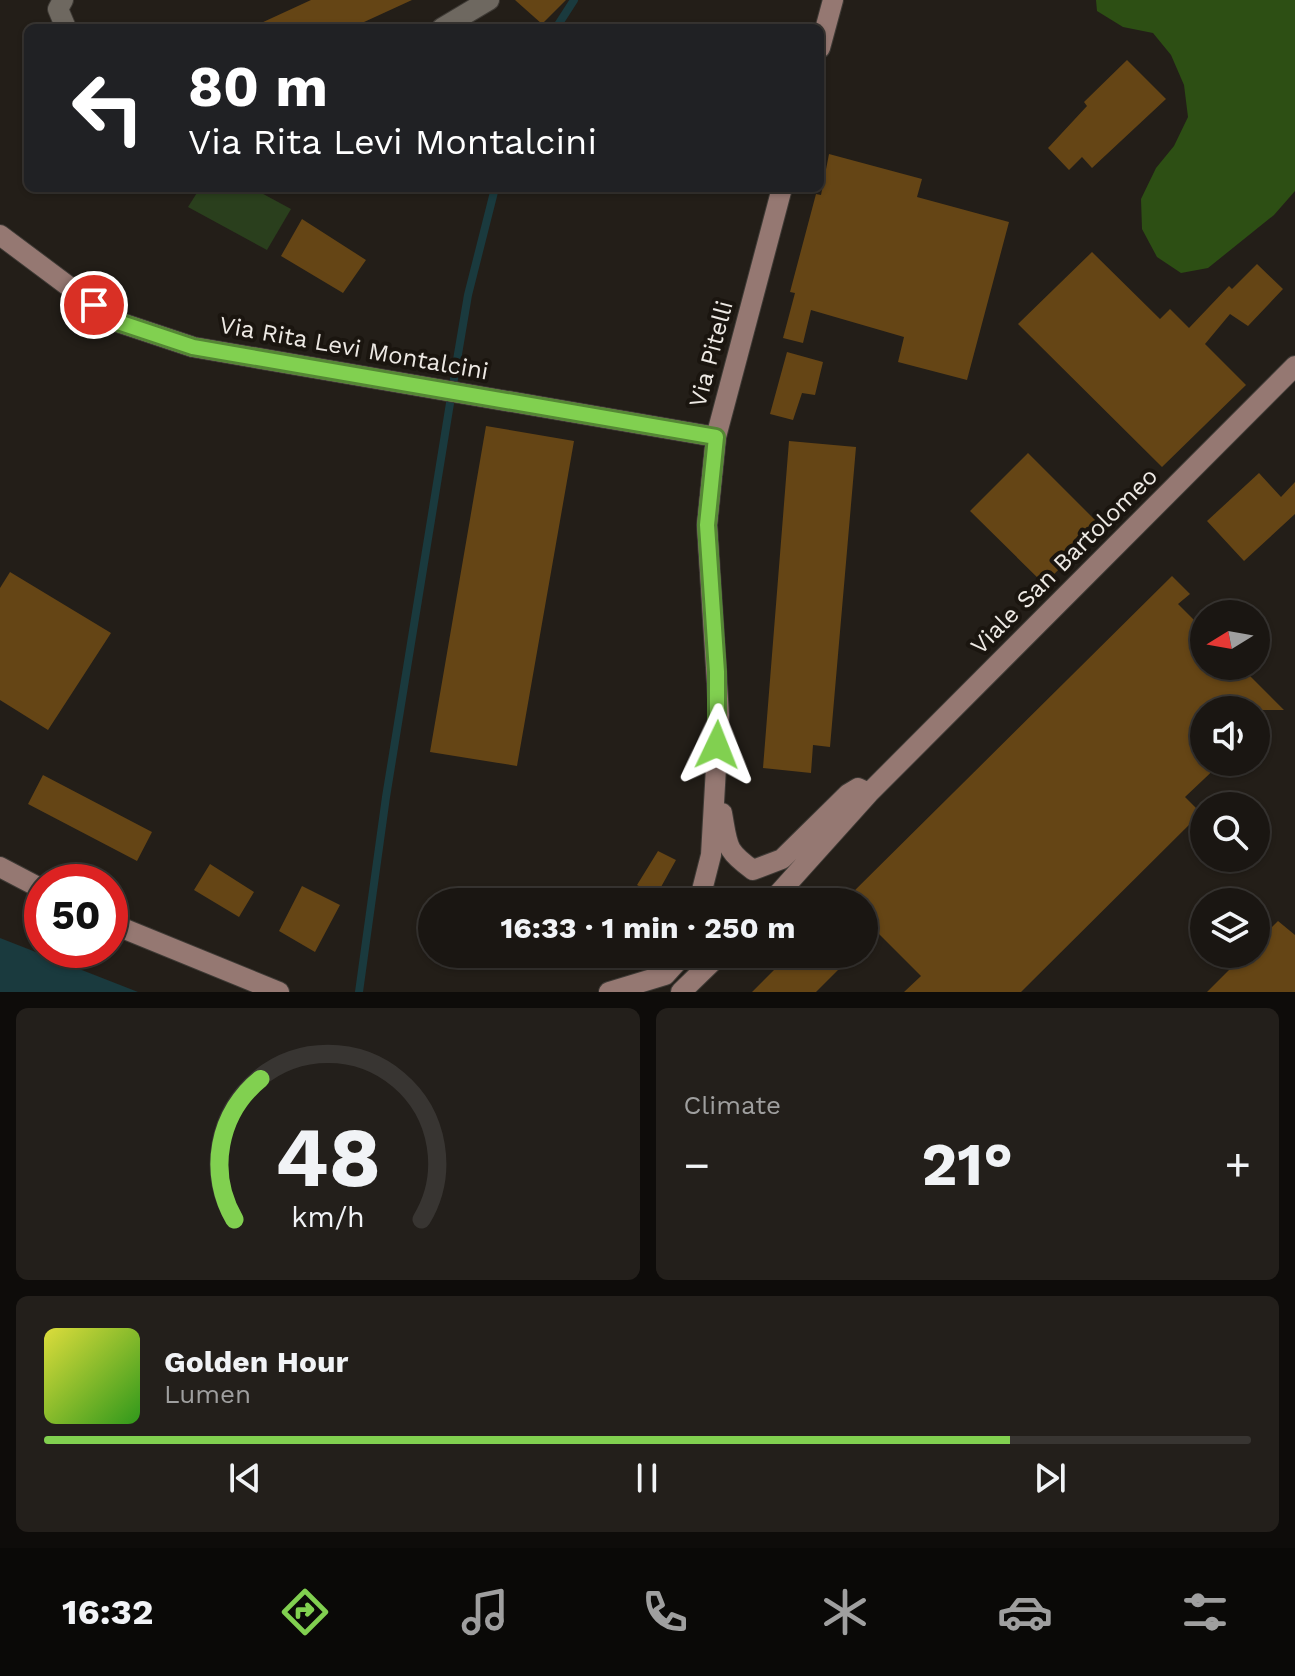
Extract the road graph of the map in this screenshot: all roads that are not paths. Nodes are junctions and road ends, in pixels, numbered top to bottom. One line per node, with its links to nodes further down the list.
1 (63, 0): 4 (street)
2 (489, 0): 5 (street)
3 (833, 0): 6 (main road)
4 (64, 24)
5 (449, 24)
6 (824, 33)
7 (781, 192): 10 (main road, Via Pitelli)
8 (6, 238): 10 (main road, Via Rita Levi Montalcini)
9 (1295, 366): 12 (main road, Viale San Bartolomeo)
10 (716, 437): 11 (main road, Via Pitelli)
11 (715, 775): 13 (main road, Via Pitelli); 16 (main road, Via Pitelli)
12 (869, 793): 13 (main road, Viale San Bartolomeo); 17 (main road, Viale San Bartolomeo)
13 (782, 859)
14 (0, 867): 15 (main road)
15 (24, 880)
16 (703, 888)
17 (784, 888)
18 (128, 930): 21 (main road)
19 (671, 968): 22 (main road)
20 (706, 968): 23 (main road)
21 (279, 992)
22 (609, 992)
23 (681, 992)

